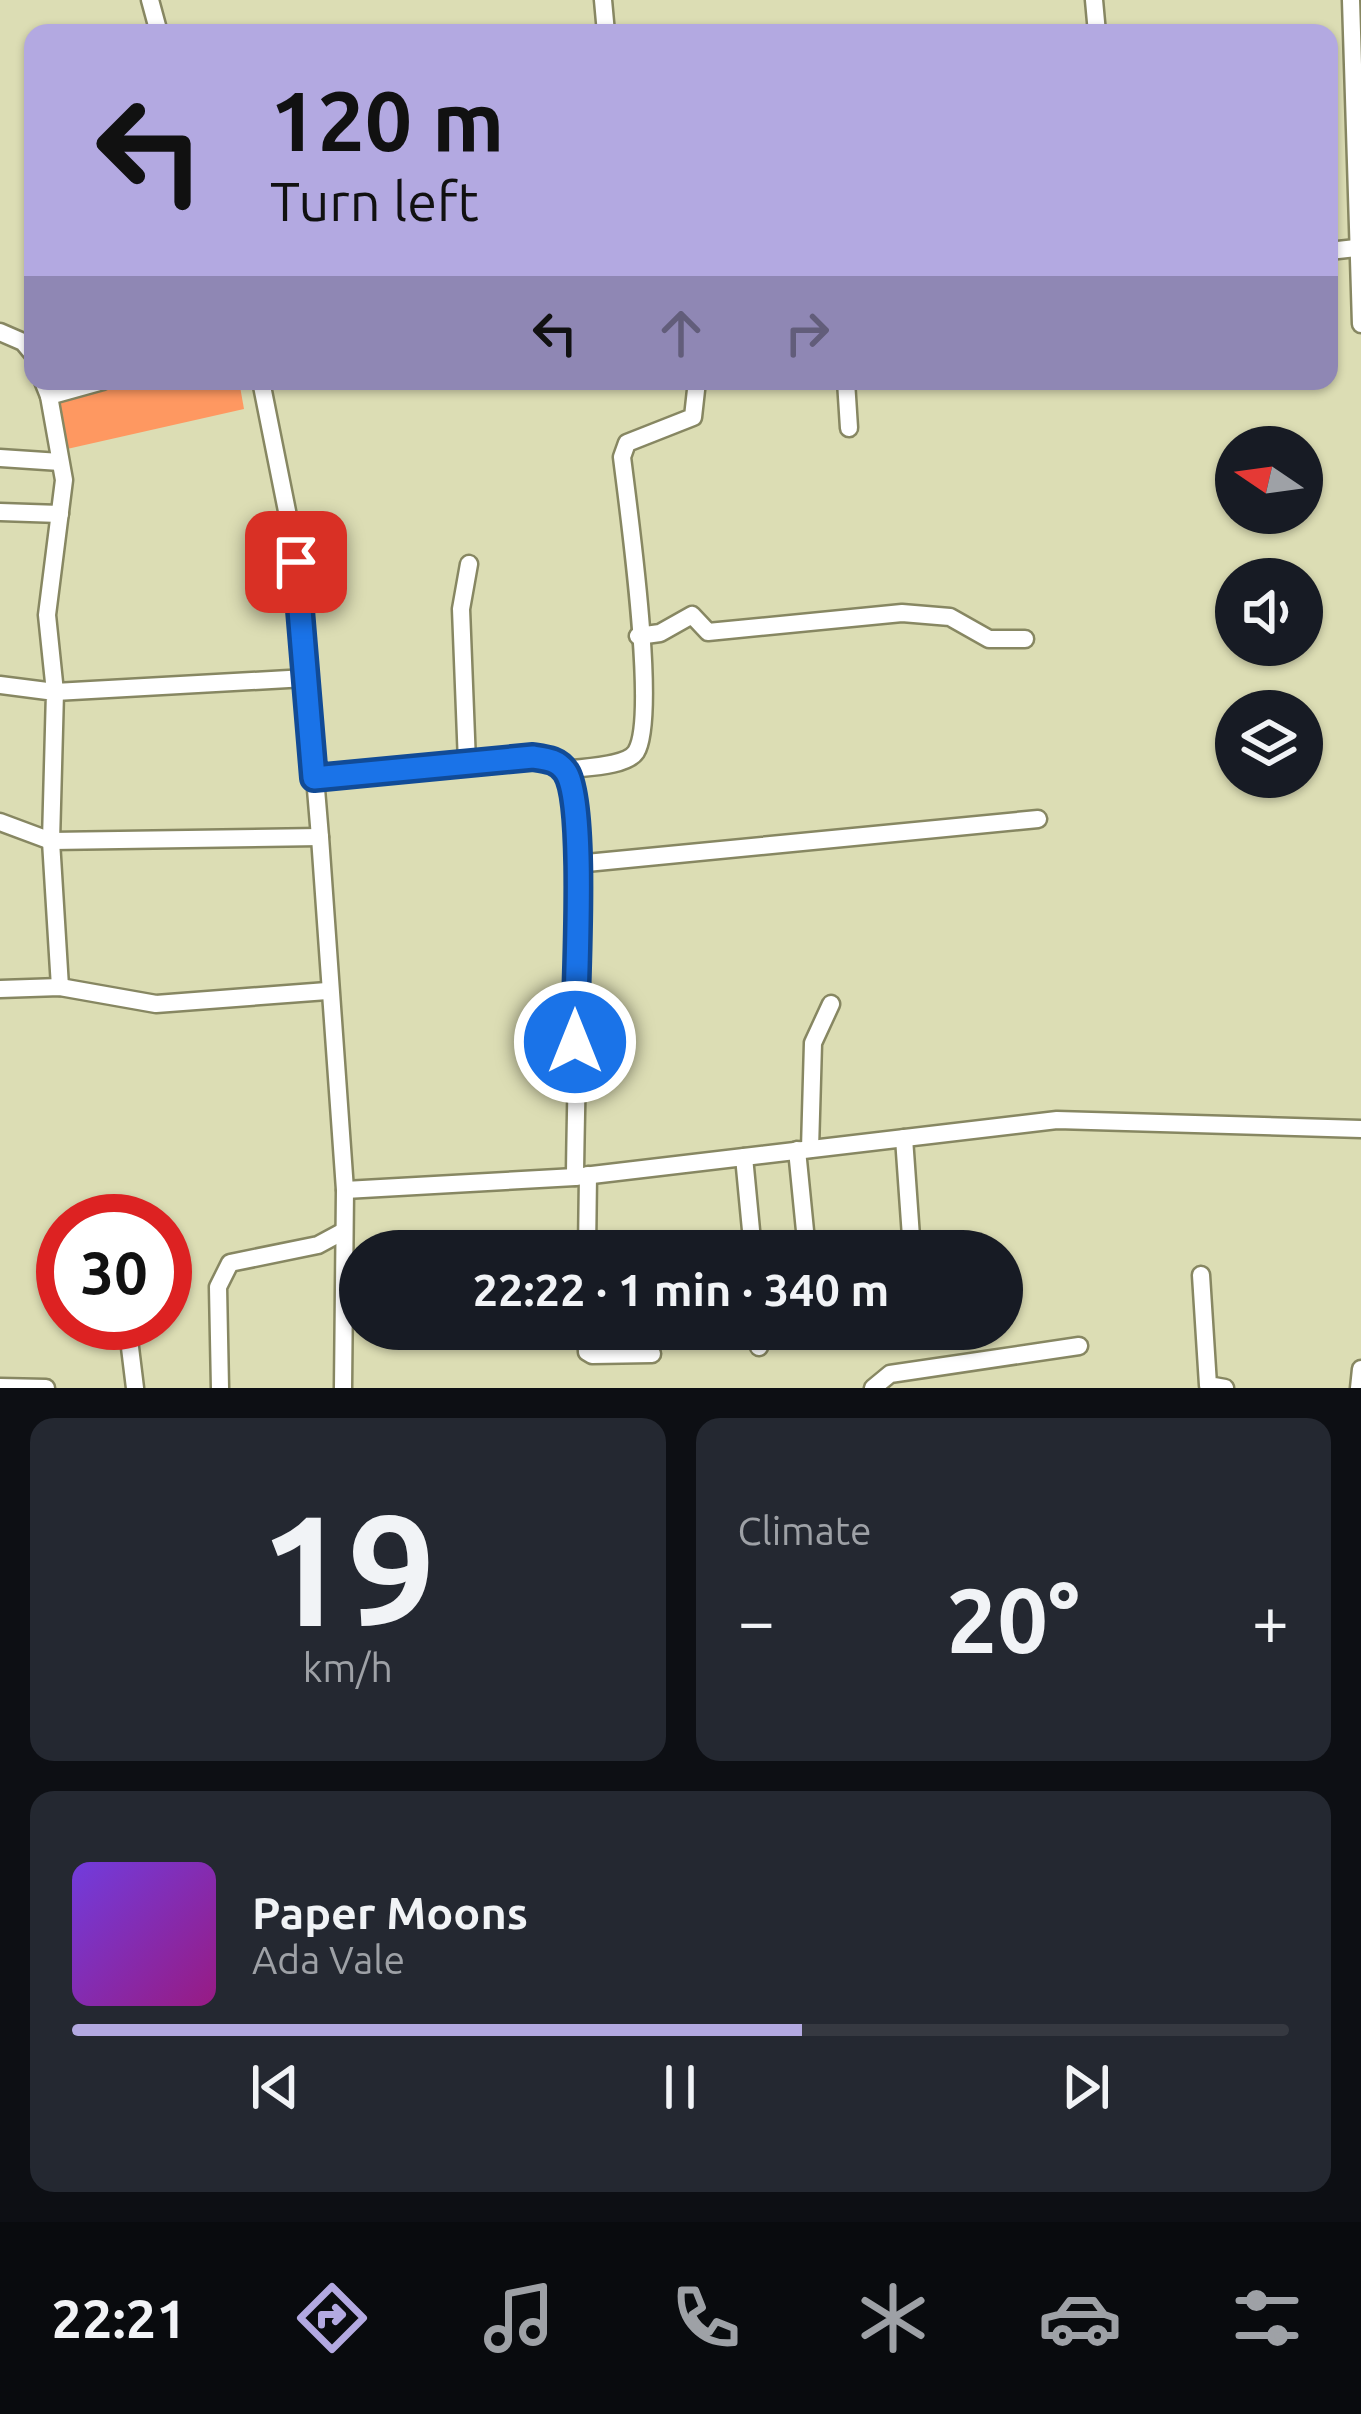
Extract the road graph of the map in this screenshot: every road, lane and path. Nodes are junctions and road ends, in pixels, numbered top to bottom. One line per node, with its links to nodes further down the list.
1 (1351, 0): 2 (street)
2 (1356, 248): 3 (street); 4 (street)
3 (1338, 249)
4 (1361, 324)
5 (46, 390): 11 (street)
6 (263, 390): 17 (street)
7 (696, 390): 15 (street)
8 (846, 390): 9 (street)
9 (848, 428)
10 (0, 458): 11 (street)
11 (60, 462): 13 (street)
12 (0, 512): 13 (street)
13 (60, 514): 19 (street)
14 (469, 564): 20 (street)
15 (638, 636): 16 (street); 21 (street)
16 (1025, 639)
17 (306, 678): 19 (street); 22 (street)
18 (0, 685): 19 (street)
19 (55, 692): 26 (street)
20 (467, 764): 21 (street); 22 (street)
21 (565, 770): 27 (street)
22 (314, 778): 25 (street)
23 (1038, 819): 27 (street)
24 (0, 822): 26 (street)
25 (320, 837): 26 (street); 30 (street)
26 (50, 841): 28 (street)
27 (576, 863): 36 (street)
28 (60, 987): 29 (street); 30 (street)
29 (0, 989)
30 (327, 991): 37 (street)
31 (831, 1004): 34 (street)
32 (1361, 1129): 33 (street)
33 (904, 1138): 34 (street); 42 (street)
34 (803, 1150): 35 (street); 41 (street)
35 (744, 1156): 36 (street); 40 (street)
36 (581, 1176): 37 (street); 39 (street)
37 (345, 1190): 38 (street)
38 (344, 1230)
39 (585, 1230)
40 (751, 1230)
41 (806, 1230)
42 (911, 1230)
43 (339, 1234): 54 (street)
44 (1201, 1275): 57 (street)
45 (1079, 1346): 56 (street)
46 (130, 1350): 53 (street)
47 (343, 1350): 55 (street)
48 (587, 1350): 49 (street)
49 (652, 1354)
50 (1361, 1369): 58 (street)
51 (0, 1387): 52 (street)
52 (46, 1388)
53 (135, 1388)
54 (220, 1388)
55 (343, 1388)
56 (873, 1388)
57 (1225, 1388)
58 (1359, 1388)

